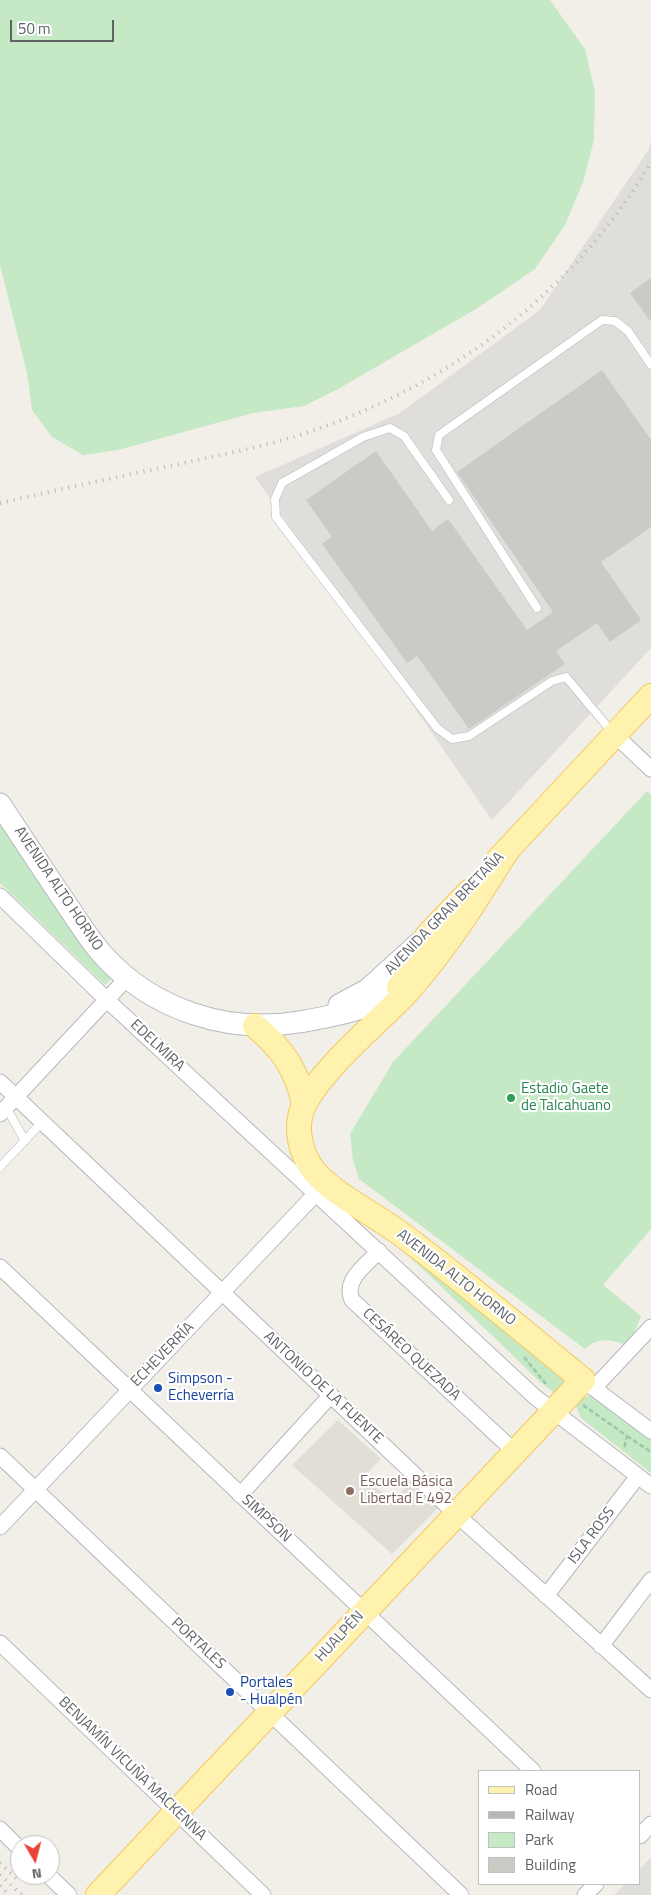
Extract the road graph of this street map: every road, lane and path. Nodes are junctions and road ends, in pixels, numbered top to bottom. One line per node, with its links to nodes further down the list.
1 (651, 365): 3 (lane)
2 (449, 500): 5 (lane)
3 (537, 608)
4 (651, 696): 5 (main road, AVENIDA GRAN BRETAÑA)
5 (614, 735): 6 (street); 8 (main road, AVENIDA GRAN BRETAÑA)
6 (651, 769)
7 (0, 804): 12 (main road, AVENIDA ALTO HORNO)
8 (508, 849): 10 (main road, AVENIDA GRAN BRETAÑA); 11 (main road, AVENIDA GRAN BRETAÑA)
9 (0, 896): 14 (street, EDELMIRA)
10 (427, 936): 13 (main road); 16 (main road, AVENIDA GRAN BRETAÑA)
11 (430, 964): 13 (main road, AVENIDA GRAN BRETAÑA); 15 (main road, AVENIDA GRAN BRETAÑA)
12 (127, 978): 14 (street); 17 (main road, AVENIDA ALTO HORNO)
13 (398, 990): 15 (main road, AVENIDA GRAN BRETAÑA); 16 (main road, AVENIDA GRAN BRETAÑA)
14 (107, 1000): 20 (street); 24 (street, EDELMIRA)
15 (384, 1015): 19 (main road, AVENIDA GRAN BRETAÑA)
16 (304, 1021): 17 (main road, AVENIDA GRAN BRETAÑA)
17 (256, 1026): 19 (main road)
18 (0, 1082): 20 (street, ANTONIO DE LA FUENTE)
19 (304, 1105): 24 (main road, AVENIDA ALTO HORNO)
20 (7, 1106): 21 (street, ANTONIO DE LA FUENTE); 22 (lane)
21 (42, 1122): 22 (lane); 27 (street, ANTONIO DE LA FUENTE)
22 (25, 1141): 23 (lane)
23 (0, 1166)
24 (321, 1188): 25 (street, AVENIDA ALTO HORNO); 27 (street, ECHEVERRÍA); 30 (main road, AVENIDA ALTO HORNO)
25 (379, 1251): 30 (street, AVENIDA ALTO HORNO); 34 (street, CESÁREO QUEZADA)
26 (0, 1267): 29 (street, SIMPSON)
27 (222, 1293): 29 (street, ECHEVERRÍA); 31 (street, ANTONIO DE LA FUENTE)
28 (651, 1327): 30 (street)
29 (130, 1390): 40 (street, ECHEVERRÍA); 41 (street, SIMPSON)
30 (574, 1394): 32 (street, AVENIDA ALTO HORNO); 33 (path); 34 (main road, HUALPÉN); 37 (street, AVENIDA ALTO HORNO)
31 (331, 1395): 41 (street); 42 (street, ANTONIO DE LA FUENTE)
32 (651, 1431)
33 (627, 1436): 35 (path); 37 (path)
34 (515, 1452): 42 (main road, HUALPÉN)
35 (651, 1452)
36 (0, 1456): 40 (street, PORTALES)
37 (620, 1462): 38 (street, AVENIDA ALTO HORNO)
38 (638, 1476): 39 (street, AVENIDA ALTO HORNO); 45 (street, ISLA ROSS)
39 (651, 1486)
40 (36, 1490): 43 (street, ECHEVERRÍA); 50 (street, PORTALES)
41 (240, 1495): 46 (street, SIMPSON)
42 (456, 1514): 45 (street, ANTONIO DE LA FUENTE); 46 (main road, HUALPÉN)
43 (0, 1527)
44 (651, 1580): 48 (street)
45 (546, 1596): 48 (street, ANTONIO DE LA FUENTE)
46 (364, 1612): 50 (main road, HUALPÉN); 51 (street, SIMPSON)
47 (0, 1643): 52 (street, BENJAMÍN VICUÑA MACKENNA)
48 (601, 1646): 49 (street, ANTONIO DE LA FUENTE)
49 (651, 1690)
50 (270, 1711): 52 (main road, HUALPÉN); 62 (street, PORTALES)
51 (531, 1770)
52 (176, 1811): 60 (main road, HUALPÉN); 61 (street, BENJAMÍN VICUÑA MACKENNA)
53 (651, 1824): 55 (street)
54 (0, 1830): 56 (street)
55 (641, 1835)
56 (10, 1839)
57 (58, 1885): 59 (street)
58 (595, 1885): 63 (street)
59 (69, 1895)
60 (98, 1895)
61 (263, 1895)
62 (461, 1895)
63 (585, 1895)

